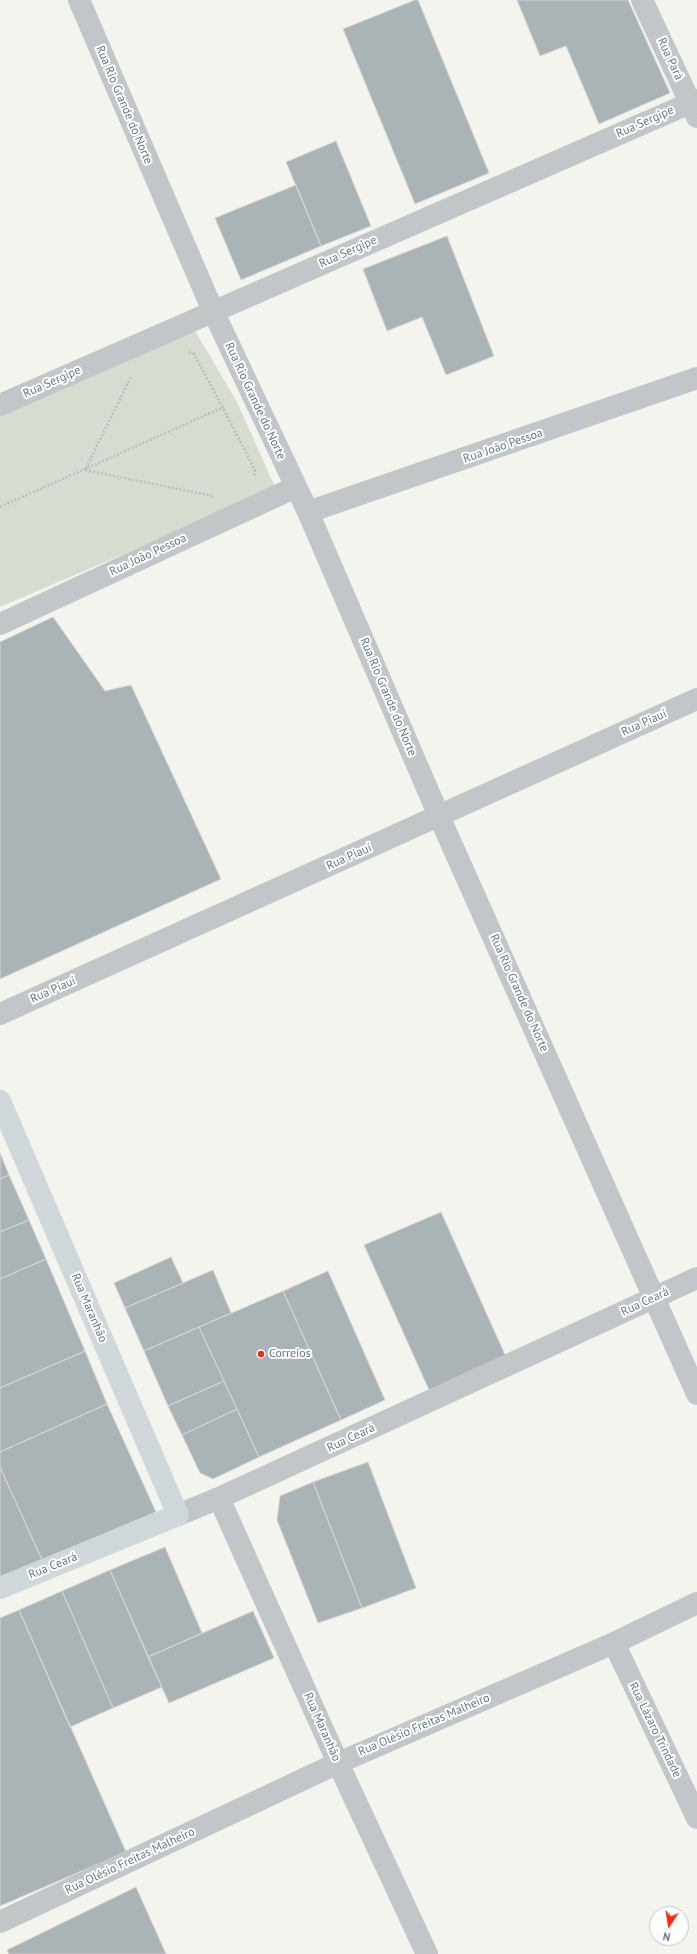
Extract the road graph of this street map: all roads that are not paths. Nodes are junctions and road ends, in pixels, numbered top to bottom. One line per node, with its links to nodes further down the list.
1 (79, 0): 4 (street, Rua Rio Grande do Norte)
2 (642, 0): 3 (street, Rua Pará)
3 (695, 106): 4 (street, Rua Sergipe)
4 (213, 311): 6 (street, Rua Sergipe); 7 (street, Rua Rio Grande do Norte)
5 (697, 378): 8 (street, Rua João Pessoa)
6 (0, 405)
7 (296, 487): 8 (street, Rua Rio Grande do Norte); 9 (street, Rua João Pessoa)
8 (308, 512): 11 (street, Rua Rio Grande do Norte)
9 (0, 624)
10 (697, 699): 11 (street, Rua Piauí)
11 (439, 816): 12 (street, Rua Piauí); 15 (street, Rua Rio Grande do Norte)
12 (0, 1014)
13 (0, 1101): 18 (main road, Rua Maranhão)
14 (697, 1278): 15 (street, Rua Ceará)
15 (655, 1297): 16 (street, Rua Rio Grande do Norte); 17 (street, Rua Ceará)
16 (697, 1394)
17 (219, 1498): 18 (street, Rua Ceará); 22 (street, Rua Maranhão)
18 (178, 1515): 19 (main road, Rua Ceará)
19 (0, 1588)
20 (697, 1603): 21 (street, Rua Olésio Freitas Malheiro)
21 (614, 1643): 22 (street, Rua Olésio Freitas Malheiro); 23 (street, Rua Lázaro Trindade)
22 (338, 1762): 24 (street, Rua Olésio Freitas Malheiro); 25 (street, Rua Maranhão)
23 (697, 1818)
24 (0, 1922)
25 (427, 1954)

